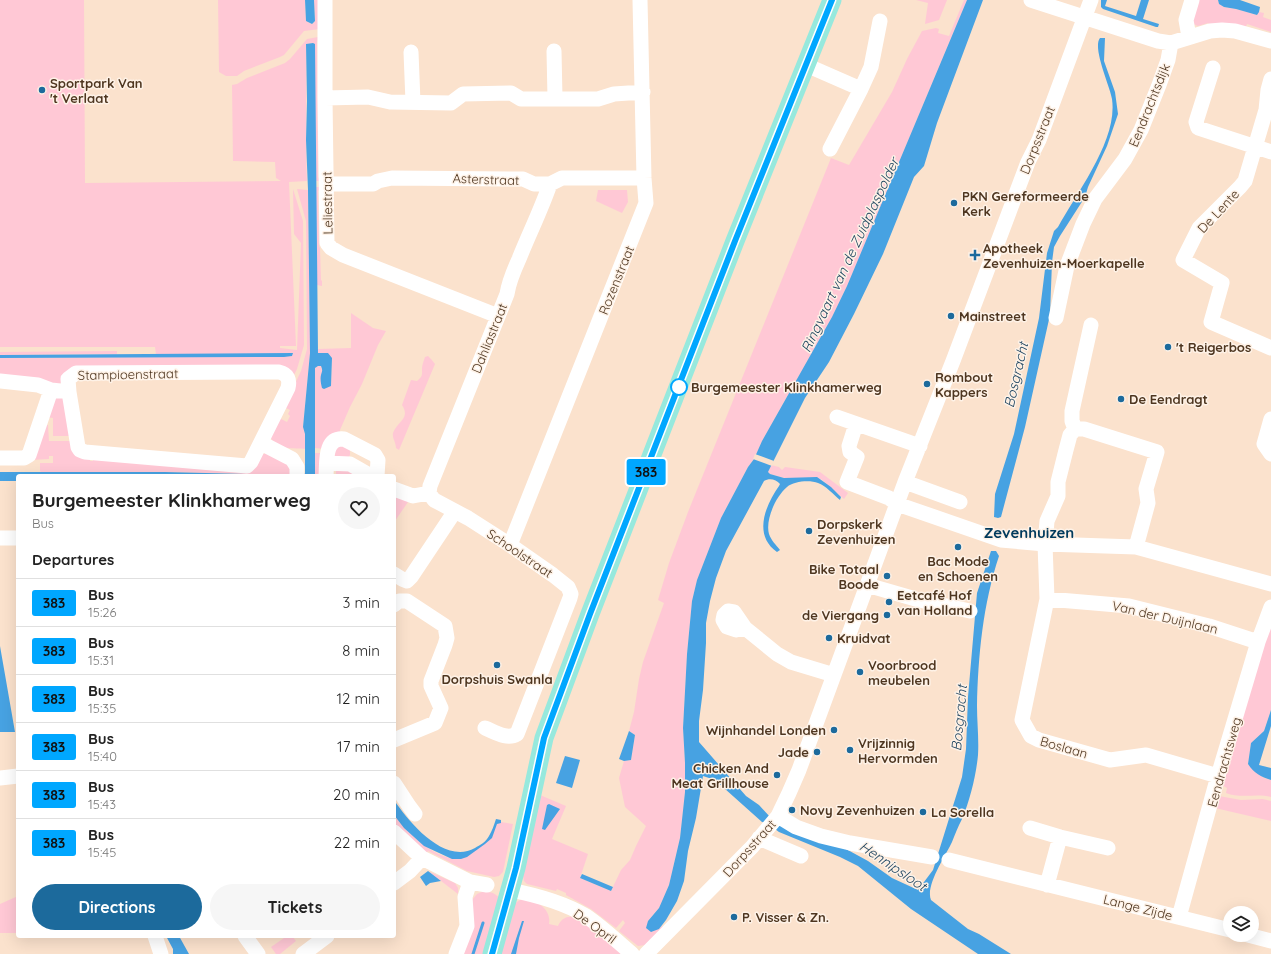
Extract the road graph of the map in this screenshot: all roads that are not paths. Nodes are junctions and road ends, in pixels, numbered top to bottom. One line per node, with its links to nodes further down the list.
1 (325, 0): 19 (street, Leliestraat)
2 (640, 0): 18 (street, Rozenstraat)
3 (832, 0): 14 (main road)
4 (1031, 0): 7 (street)
5 (1091, 0): 7 (street, Dorpsstraat)
6 (1192, 0): 9 (street)
7 (1084, 18): 11 (street); 40 (street, Dorpsstraat)
8 (880, 21): 17 (street)
9 (1189, 37): 10 (street); 11 (street)
10 (1271, 41)
11 (1171, 43): 29 (street, Eendrachtsdijk)
12 (554, 51): 20 (street)
13 (411, 52): 21 (street)
14 (806, 66): 17 (street); 66 (main road)
15 (1213, 68): 22 (street)
16 (1271, 79): 22 (street, De Lente)
17 (861, 89): 23 (street)
18 (642, 92): 20 (street); 25 (street, Rozenstraat)
19 (325, 98): 21 (street); 26 (street, Leliestraat)
20 (555, 98): 21 (street)
21 (413, 102)
22 (1254, 147): 24 (street); 31 (street, De Lente)
23 (830, 149)
24 (1271, 152)
25 (644, 178): 27 (street, Asterstraat); 56 (street, Rozenstraat)
26 (327, 184): 27 (street, Asterstraat); 28 (street, Leliestraat)
27 (550, 184): 28 (street, Dahliastraat)
28 (498, 316): 49 (street, Dahliastraat)
29 (1056, 318)
30 (1091, 325): 38 (street)
31 (1271, 348)
32 (0, 381): 33 (street)
33 (51, 390): 34 (street); 42 (street)
34 (69, 392): 39 (street, Stampioenstraat); 39 (street, Stampioenstraat)
35 (837, 417): 37 (street)
36 (1271, 419): 41 (street)
37 (856, 424): 40 (street); 51 (street)
38 (1075, 429): 55 (street, Boslaan); 57 (street)
39 (261, 442): 44 (street)
40 (920, 446): 47 (street, Dorpsstraat)
41 (1271, 454)
42 (0, 458)
43 (326, 470): 45 (street); 46 (street)
44 (298, 474)
45 (368, 474)
46 (377, 474)
47 (905, 482): 50 (street); 51 (street, Dorpsstraat)
48 (396, 490): 49 (street)
49 (430, 493): 52 (street, Schoolstraat)
50 (960, 502)
51 (897, 504): 55 (street); 60 (street, Dorpsstraat)
52 (455, 511): 56 (street, Schoolstraat); 58 (street)
53 (0, 538): 54 (street)
54 (16, 538)
55 (1045, 544): 57 (street); 61 (street, Boslaan)
56 (510, 545): 63 (street, Schoolstraat)
57 (1136, 547): 59 (street)
58 (396, 576)
59 (1271, 584)
60 (867, 585): 65 (street); 69 (street, Dorpsstraat)
61 (1047, 599): 68 (street, Van der Duijnlaan); 73 (street, Boslaan)
62 (396, 603): 71 (street)
63 (568, 604): 66 (street); 70 (street)
64 (1271, 607): 68 (street, Eendrachtsweg)
65 (970, 611)
66 (590, 614): 91 (main road)
67 (744, 628): 69 (street)
68 (1258, 642): 73 (street, Eendrachtsweg)
69 (834, 675): 77 (street, Dorpsstraat)
70 (485, 728)
71 (396, 739)
72 (16, 776): 74 (street)
73 (1218, 776): 92 (street, Eendrachtsweg)
74 (0, 778)
75 (396, 786): 76 (street)
76 (415, 814)
77 (778, 816): 79 (street, Dorpsstraat); 84 (street)
78 (1030, 828): 81 (street)
79 (764, 833): 83 (street); 105 (street, Dorpsstraat)
80 (396, 834): 85 (street)
81 (1060, 837): 82 (street); 90 (street)
82 (1108, 848)
83 (801, 856)
84 (932, 857)
85 (422, 858): 87 (street); 88 (street)
86 (949, 860): 90 (street, Lange Zijde)
87 (396, 882)
88 (470, 882): 89 (street); 102 (street)
89 (487, 885)
90 (1047, 885): 92 (street, Lange Zijde)
91 (510, 890): 103 (main road); 104 (street, De Opril)
92 (1180, 917): 93 (street, Lange Zijde)
93 (1223, 928)
94 (157, 938): 99 (street)
95 (246, 938): 100 (street)
96 (324, 938): 101 (street)
97 (1259, 938): 98 (street)
98 (1271, 941)
99 (161, 954)
100 (258, 954)
101 (304, 954)
102 (456, 954)
103 (492, 954)
104 (632, 954)
105 (646, 954)

